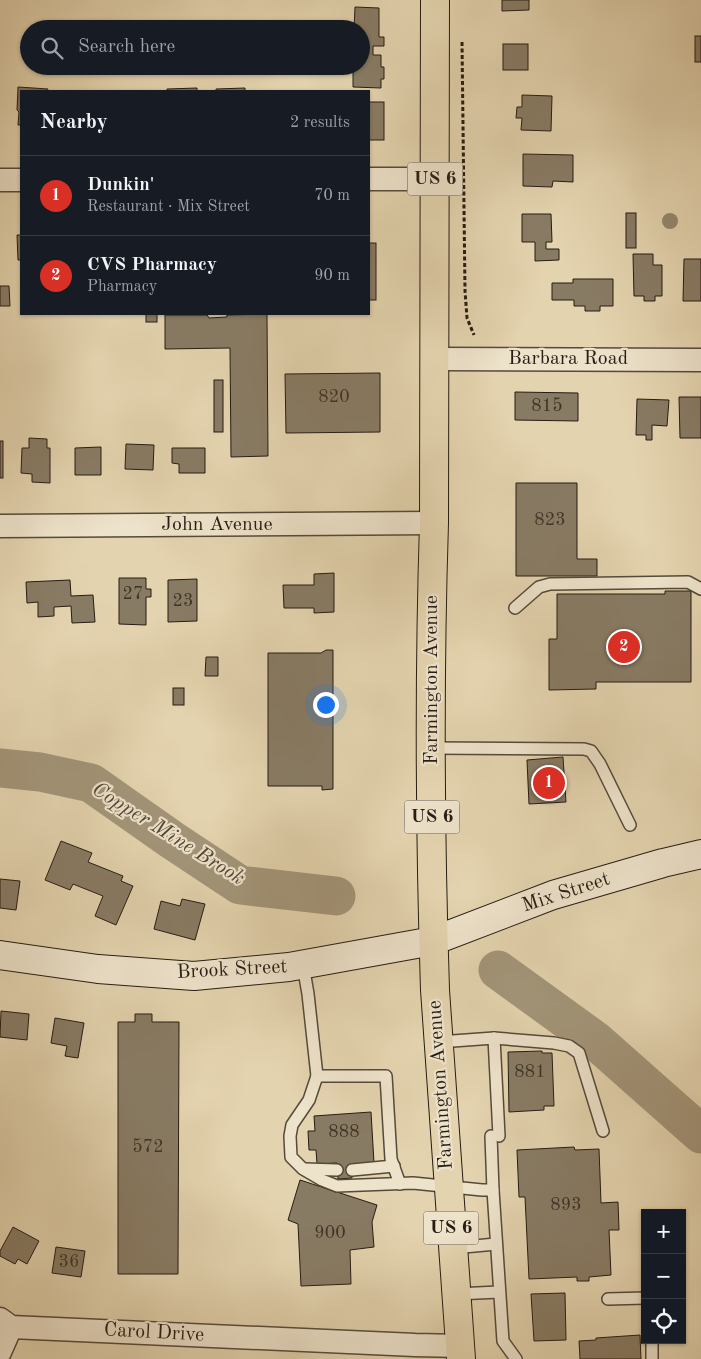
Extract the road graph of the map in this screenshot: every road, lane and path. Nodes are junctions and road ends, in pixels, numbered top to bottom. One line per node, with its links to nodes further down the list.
1 (435, 0): 4 (highway, Farmington Avenue / US 6)
2 (462, 36): 7 (path)
3 (370, 179): 4 (street)
4 (436, 179): 8 (highway, Farmington Avenue / US 6)
5 (0, 180): 6 (street)
6 (20, 180)
7 (474, 335)
8 (435, 358): 9 (street, Barbara Road); 10 (highway, Farmington Avenue / US 6)
9 (701, 360)
10 (434, 523): 11 (street, John Avenue); 14 (highway, Farmington Avenue / US 6)
11 (0, 526)
12 (701, 589): 13 (lane)
13 (515, 608)
14 (431, 748): 15 (lane); 17 (highway, Farmington Avenue / US 6)
15 (630, 825)
16 (701, 854): 17 (street, Mix Street)
17 (433, 940): 19 (street, Brook Street); 21 (highway, Farmington Avenue / US 6)
18 (0, 955): 19 (street, Brook Street)
19 (303, 965): 22 (lane)
20 (494, 1038): 21 (lane); 23 (lane); 32 (lane)
21 (439, 1042): 31 (highway, Farmington Avenue / US 6)
22 (317, 1076): 24 (lane); 26 (lane)
23 (603, 1131)
24 (394, 1166): 25 (lane); 29 (lane)
25 (370, 1168): 28 (lane); 30 (lane)
26 (303, 1170): 27 (lane); 30 (lane)
27 (337, 1170)
28 (352, 1170)
29 (400, 1184): 30 (lane); 31 (lane)
30 (374, 1185)
31 (448, 1185): 32 (lane); 34 (highway, Farmington Avenue / US 6)
32 (493, 1190): 33 (lane)
33 (496, 1244): 34 (lane); 35 (lane)
34 (453, 1248): 36 (highway, Farmington Avenue / US 6)
35 (499, 1292): 36 (lane); 43 (lane)
36 (456, 1294): 42 (highway, Farmington Avenue / US 6)
37 (641, 1298): 38 (lane)
38 (608, 1299)
39 (6, 1323): 41 (street); 42 (street, Carol Drive)
40 (652, 1344): 44 (lane)
41 (0, 1352)
42 (461, 1352)
43 (516, 1359)
44 (652, 1359)

